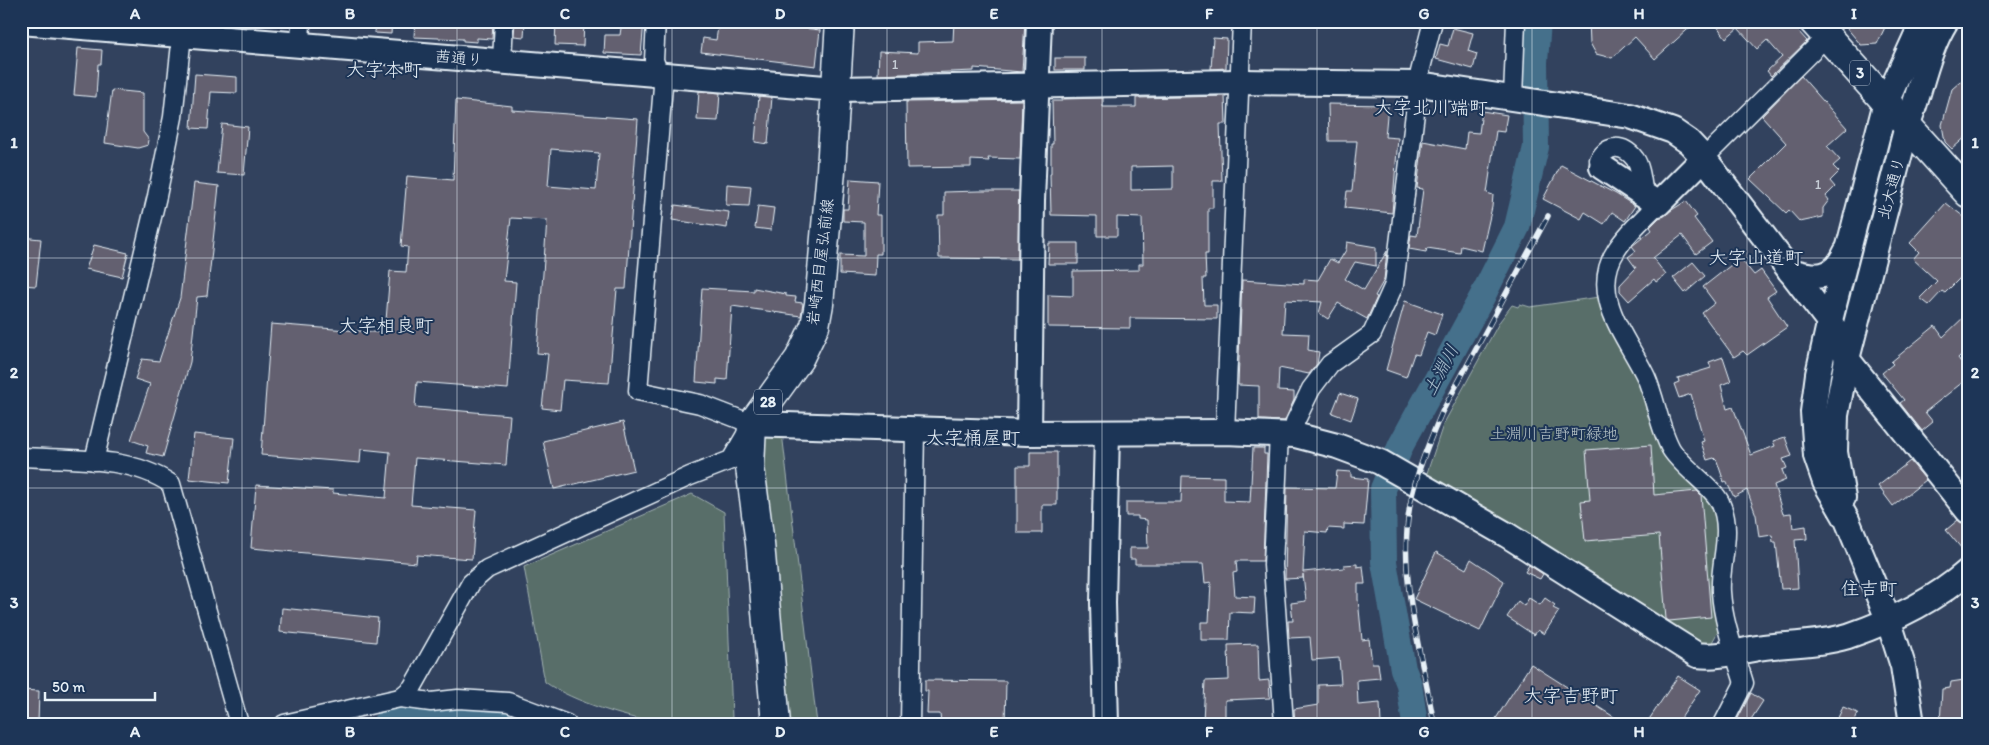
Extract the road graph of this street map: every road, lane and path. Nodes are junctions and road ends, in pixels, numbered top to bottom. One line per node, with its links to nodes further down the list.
1 (301, 21): 14 (street)
2 (504, 21): 15 (street)
3 (656, 21): 16 (street)
4 (840, 21): 20 (main road, 岩崎西目屋弘前線 / 28)
5 (1039, 21): 19 (street)
6 (1242, 21): 17 (street)
7 (1433, 21): 18 (street)
8 (1516, 21): 21 (street)
9 (1923, 21): 22 (street, 北大通り)
10 (1946, 21): 23 (street, 北大通り)
11 (21, 22): 13 (street, 茜通り)
12 (1820, 29): 22 (main road, 3); 24 (street)
13 (182, 35): 14 (street, 茜通り); 39 (street)
14 (300, 44): 15 (street, 茜通り)
15 (502, 61): 16 (street, 茜通り)
16 (657, 74): 20 (street, 茜通り); 32 (street)
17 (1239, 82): 18 (street, 茜通り); 19 (street, 茜通り); 34 (street)
18 (1419, 84): 21 (street, 茜通り); 37 (street)
19 (1035, 87): 20 (street, 茜通り); 35 (street)
20 (837, 89): 32 (main road, 岩崎西目屋弘前線 / 28)
21 (1525, 99): 24 (street, 茜通り)
22 (1886, 102): 23 (main road, 3); 28 (street, 北大通り)
23 (1907, 126): 26 (main road, 3); 31 (street, 北大通り)
24 (1704, 158): 27 (street); 29 (street, 茜通り)
25 (1602, 168): 27 (street)
26 (1968, 193)
27 (1651, 199): 44 (street)
28 (1851, 240): 29 (street); 30 (street, 北大通り)
29 (1790, 271): 30 (street, 茜通り)
30 (1830, 324): 31 (street, 茜通り); 41 (street, 北大通り)
31 (1847, 359): 40 (street); 41 (street, 北大通り)
32 (752, 424): 33 (street); 45 (street); 49 (main road, 28)
33 (915, 430): 35 (street); 50 (street)
34 (1225, 432): 36 (street); 37 (street)
35 (1029, 433): 36 (street)
36 (1107, 433): 51 (street)
37 (1287, 435): 44 (street); 52 (street)
38 (21, 458): 39 (street)
39 (94, 461): 46 (street)
40 (1968, 511)
41 (1847, 520): 43 (street)
42 (1968, 570): 43 (street)
43 (1888, 620): 44 (street); 54 (street)
44 (1735, 653): 53 (street)
45 (400, 698): 47 (street); 48 (street)
46 (239, 724)
47 (284, 724)
48 (567, 724)
49 (776, 724)
50 (910, 724)
51 (1106, 724)
52 (1284, 724)
53 (1723, 724)
54 (1912, 724)

